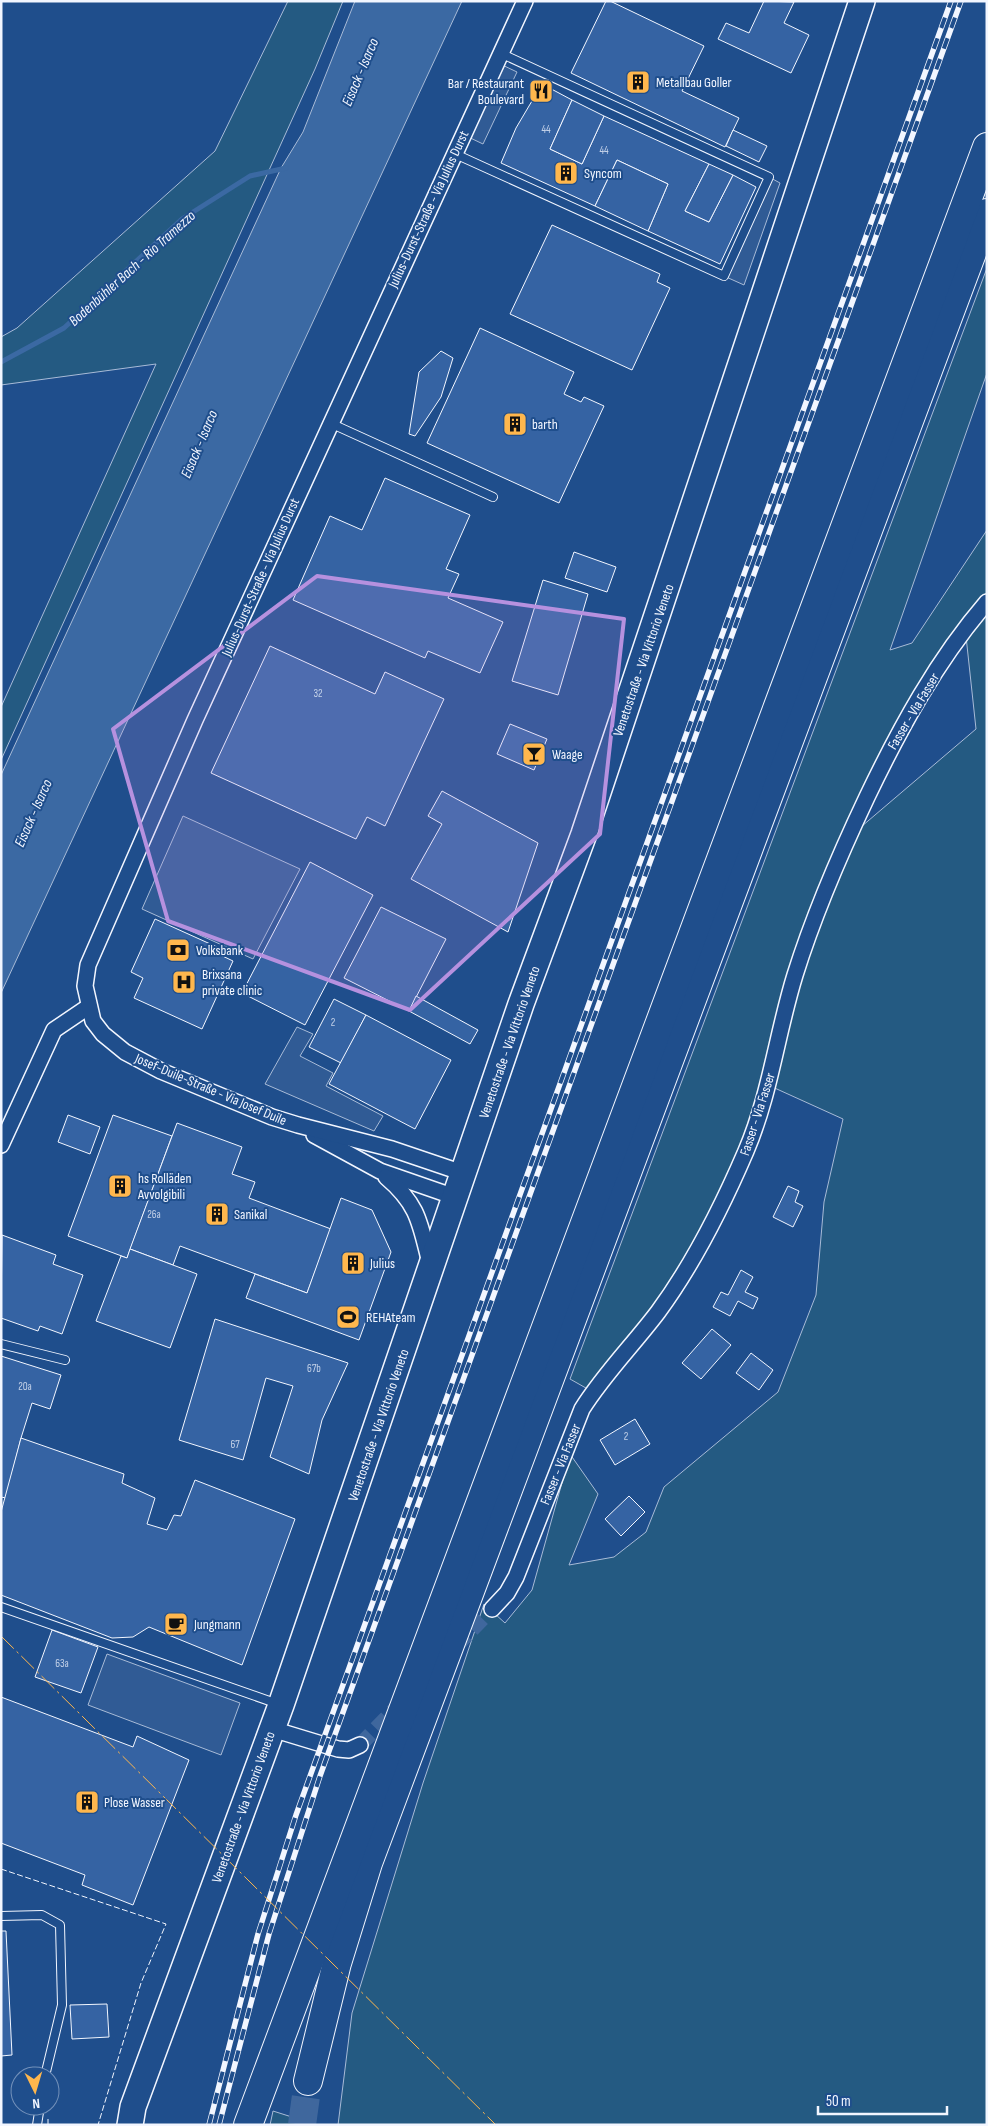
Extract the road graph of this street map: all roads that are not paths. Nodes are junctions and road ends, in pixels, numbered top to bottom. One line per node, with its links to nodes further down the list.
1 (525, 1): 3 (street, Julius-Durst-Straße - Via Julius Durst)
2 (862, 1): 16 (main road, Venetostraße - Via Vittorio Veneto)
3 (500, 53): 5 (street, Julius-Durst-Straße - Via Julius Durst); 7 (lane)
4 (987, 147): 30 (highway)
5 (454, 153): 7 (lane); 9 (street, Julius-Durst-Straße - Via Julius Durst)
6 (518, 171): 7 (lane)
7 (513, 180)
8 (987, 212): 28 (highway)
9 (330, 423): 10 (lane); 12 (street, Julius-Durst-Straße - Via Julius Durst)
10 (493, 497)
11 (987, 602): 22 (street, Fasser - Via Fasser)
12 (88, 1007): 13 (street, Josef-Duile-Straße - Via Josef Duile); 14 (street)
13 (298, 1126): 15 (street, Josef-Duile-Straße - Via Josef Duile); 16 (street, Josef-Duile-Straße - Via Josef Duile)
14 (1, 1146)
15 (380, 1171): 17 (street, Josef-Duile-Straße - Via Josef Duile); 18 (street, Josef-Duile-Straße - Via Josef Duile)
16 (463, 1173): 17 (main road, Venetostraße - Via Vittorio Veneto)
17 (455, 1197): 18 (main road, Venetostraße - Via Vittorio Veneto)
18 (431, 1267): 23 (main road, Venetostraße - Via Vittorio Veneto)
19 (1, 1344): 20 (lane)
20 (65, 1360)
21 (1, 1607): 23 (lane)
22 (492, 1609)
23 (281, 1705): 24 (main road, Venetostraße - Via Vittorio Veneto)
24 (272, 1729): 25 (street); 29 (main road, Venetostraße - Via Vittorio Veneto)
25 (360, 1745)
26 (1, 1916): 27 (lane)
27 (47, 2066)
28 (308, 2081)
29 (128, 2119)
30 (248, 2125)

